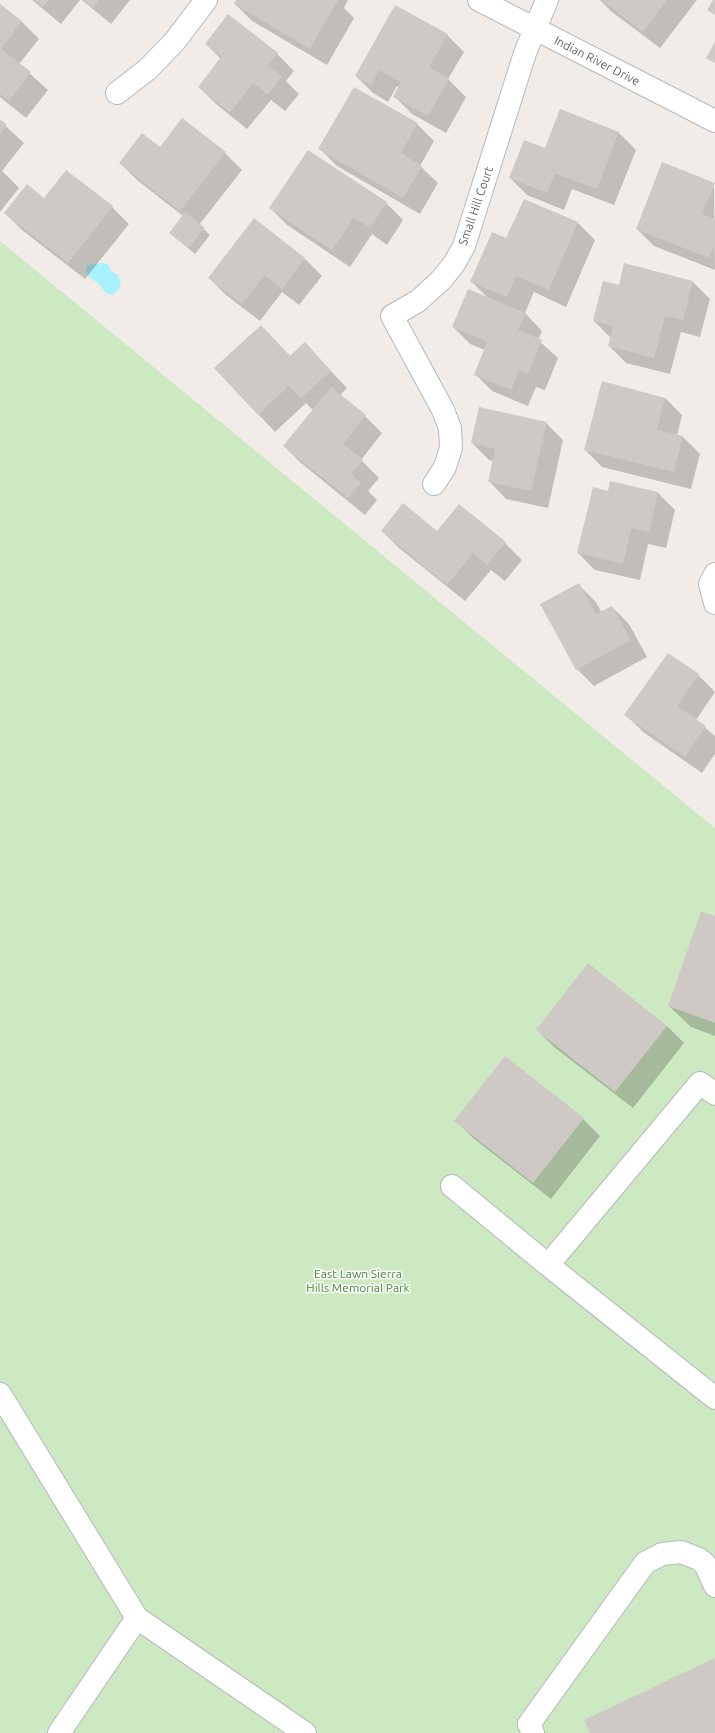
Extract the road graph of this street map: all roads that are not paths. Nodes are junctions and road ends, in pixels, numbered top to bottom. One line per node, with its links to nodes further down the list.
1 (206, 0): 5 (street)
2 (479, 0): 4 (street, Indian River Drive)
3 (547, 0): 4 (street)
4 (535, 29): 6 (street, Indian River Drive); 7 (street, Small Hill Court)
5 (117, 93)
6 (715, 121)
7 (434, 484)
8 (715, 574): 9 (street)
9 (715, 603)
10 (715, 1094): 12 (street)
11 (452, 1186): 12 (street)
12 (548, 1265): 14 (street)
13 (0, 1394): 16 (street)
14 (715, 1398)
15 (715, 1586): 17 (street)
16 (137, 1618): 18 (street); 19 (street)
17 (528, 1730)
18 (59, 1733)
19 (305, 1733)

